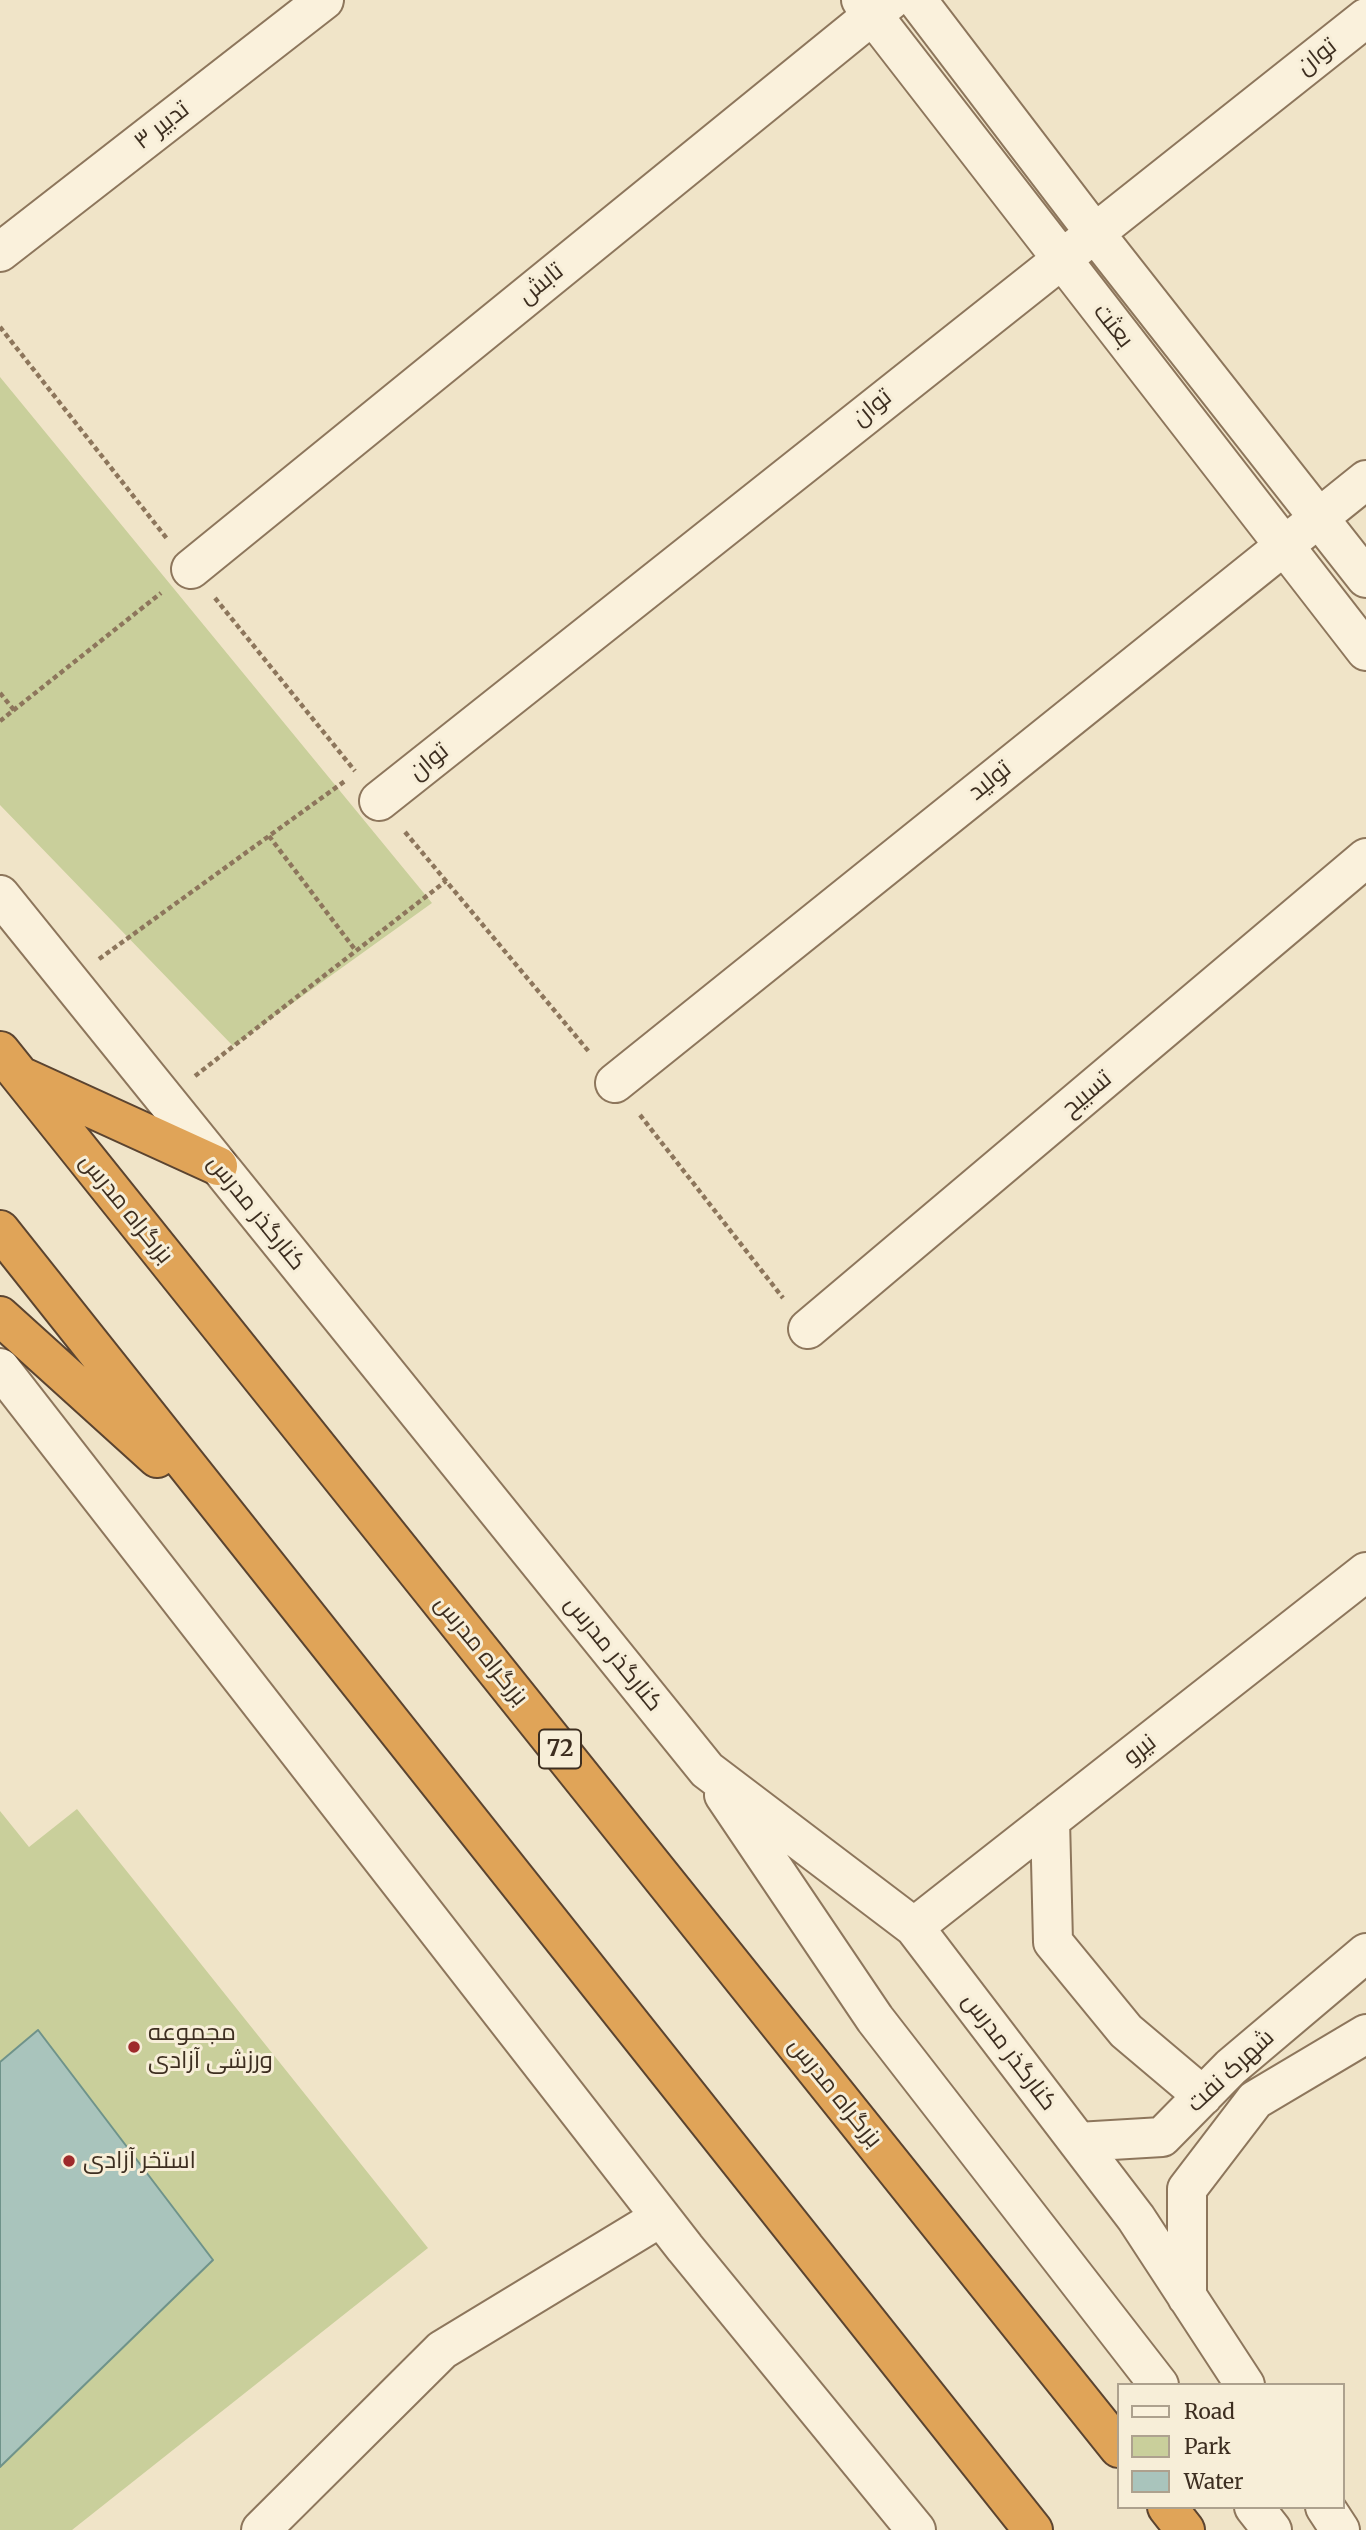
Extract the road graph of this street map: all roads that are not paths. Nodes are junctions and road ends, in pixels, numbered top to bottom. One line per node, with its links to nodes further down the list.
1 (324, 0): 6 (street, تدبیر ۳)
2 (917, 0): 5 (street, بعثت)
3 (875, 5): 7 (street, بعثت); 11 (street, تابش)
4 (1366, 18): 5 (street, توان)
5 (1094, 232): 7 (street, توان); 9 (street, بعثت)
6 (0, 253)
7 (1060, 258): 10 (street, بعثت); 14 (street, توان)
8 (1366, 480): 9 (street, تولید)
9 (1319, 517): 10 (street, تولید); 12 (street, بعثت)
10 (1284, 544): 13 (street, بعثت); 18 (street, تولید)
11 (191, 569)
12 (1366, 578)
13 (1366, 651)
14 (368, 787)
15 (1366, 858): 22 (street, تسبیح)
16 (0, 895): 19 (street, کنارگذر مدرس)
17 (10, 1063): 19 (highway); 37 (highway, بزرگراه مدرس / 72)
18 (615, 1083)
19 (218, 1166): 26 (street, کنارگذر مدرس)
20 (0, 1230): 24 (highway)
21 (0, 1316): 24 (highway)
22 (808, 1329)
23 (0, 1368): 33 (street)
24 (242, 1535): 43 (highway)
25 (1366, 1572): 27 (street, نیرو)
26 (707, 1770): 28 (street, کنارگذر مدرس); 35 (street)
27 (1050, 1820): 28 (street, نیرو); 31 (street)
28 (914, 1927): 32 (street, کنارگذر مدرس)
29 (1366, 1953): 31 (street, شهرک نفت)
30 (1366, 2034): 34 (street, شهرک نفت)
31 (1203, 2095): 32 (street, شهرک نفت)
32 (1078, 2142): 34 (street, کنارگذر مدرس)
33 (661, 2217): 41 (street); 42 (street)
34 (1187, 2297): 36 (street, کنارگذر مدرس)
35 (1157, 2383)
36 (1244, 2383)
37 (1118, 2447)
38 (1169, 2509): 44 (highway)
39 (1256, 2509): 45 (street)
40 (1326, 2509): 46 (street)
41 (261, 2530)
42 (916, 2530)
43 (1033, 2530)
44 (1185, 2530)
45 (1272, 2530)
46 (1339, 2530)

